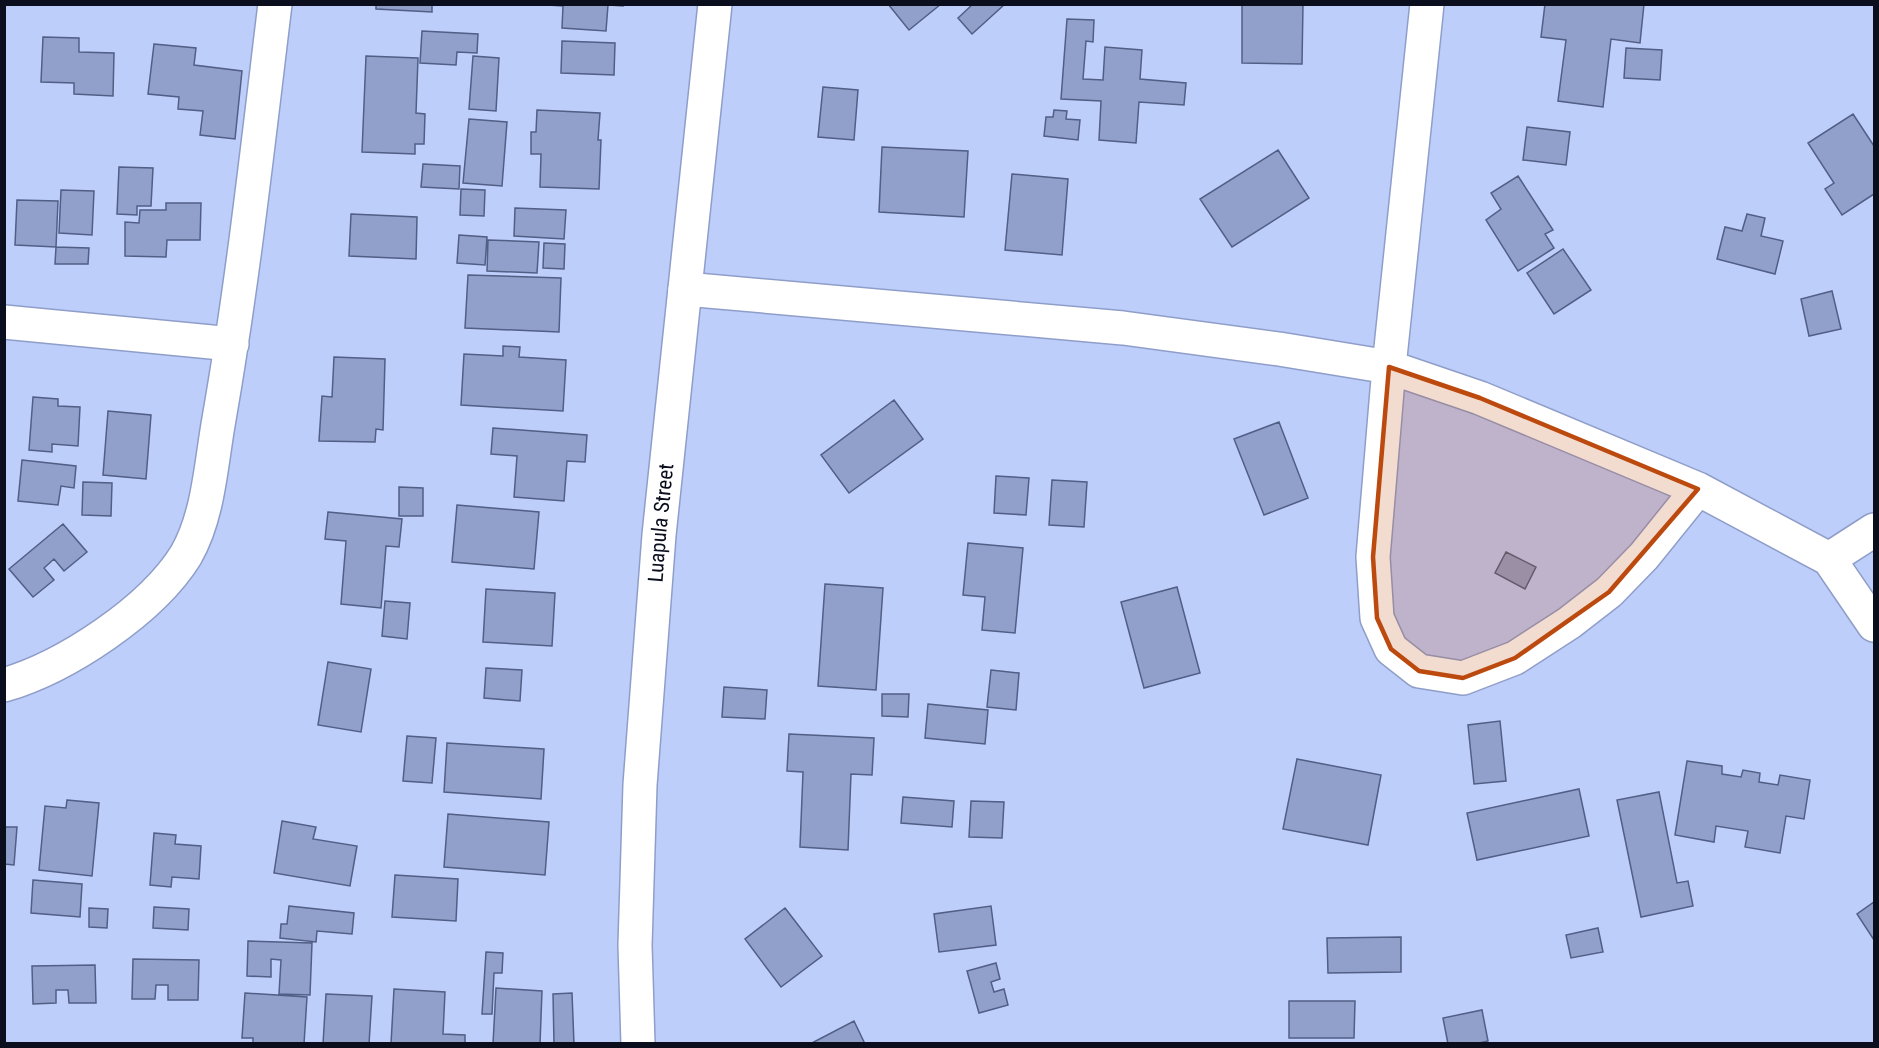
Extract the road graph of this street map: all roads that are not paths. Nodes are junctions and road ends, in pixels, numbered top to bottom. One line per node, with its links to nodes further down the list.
1 (275, 4): 6 (street)
2 (715, 4): 4 (street, Luapula Street)
3 (1427, 4): 7 (street)
4 (685, 289): 7 (street); 13 (street, Luapula Street)
5 (4, 322): 6 (street)
6 (232, 344): 12 (street)
7 (1389, 367): 8 (street); 8 (street)
8 (1698, 489): 10 (street)
9 (1875, 530): 10 (street)
10 (1829, 559): 11 (street)
11 (1875, 625)
12 (4, 685)
13 (638, 1044)

